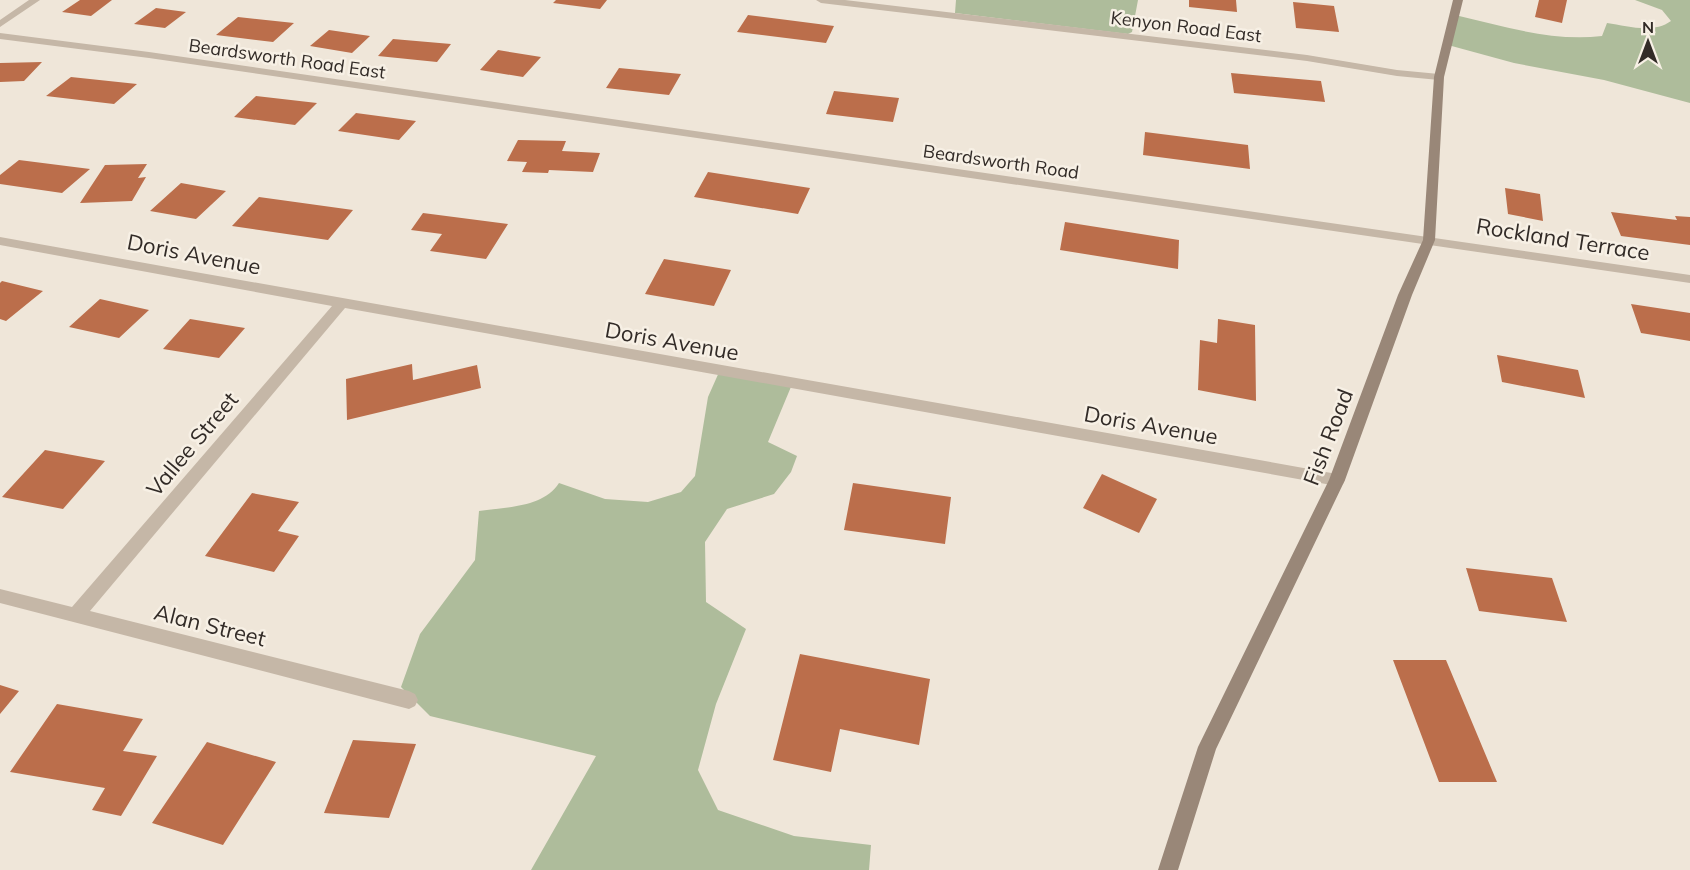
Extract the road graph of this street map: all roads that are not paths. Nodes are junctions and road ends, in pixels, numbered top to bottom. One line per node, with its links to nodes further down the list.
1 (35, 0): 4 (street)
2 (821, 0): 6 (street, Kenyon Road East)
3 (1458, 0): 6 (main road, Fish Road)
4 (0, 24)
5 (0, 36): 7 (street, Beardsworth Road East)
6 (1439, 77): 8 (main road, Fish Road)
7 (568, 117): 8 (street, Beardsworth Road)
8 (1429, 240): 10 (street, Rockland Terrace); 12 (main road, Fish Road)
9 (0, 241): 11 (street, Doris Avenue)
10 (1690, 279)
11 (341, 304): 12 (street, Doris Avenue); 14 (street, Vallee Street)
12 (1337, 480): 16 (main road, Fish Road)
13 (0, 596): 14 (street, Alan Street)
14 (77, 614): 15 (street, Alan Street)
15 (409, 700)
16 (1168, 870)

